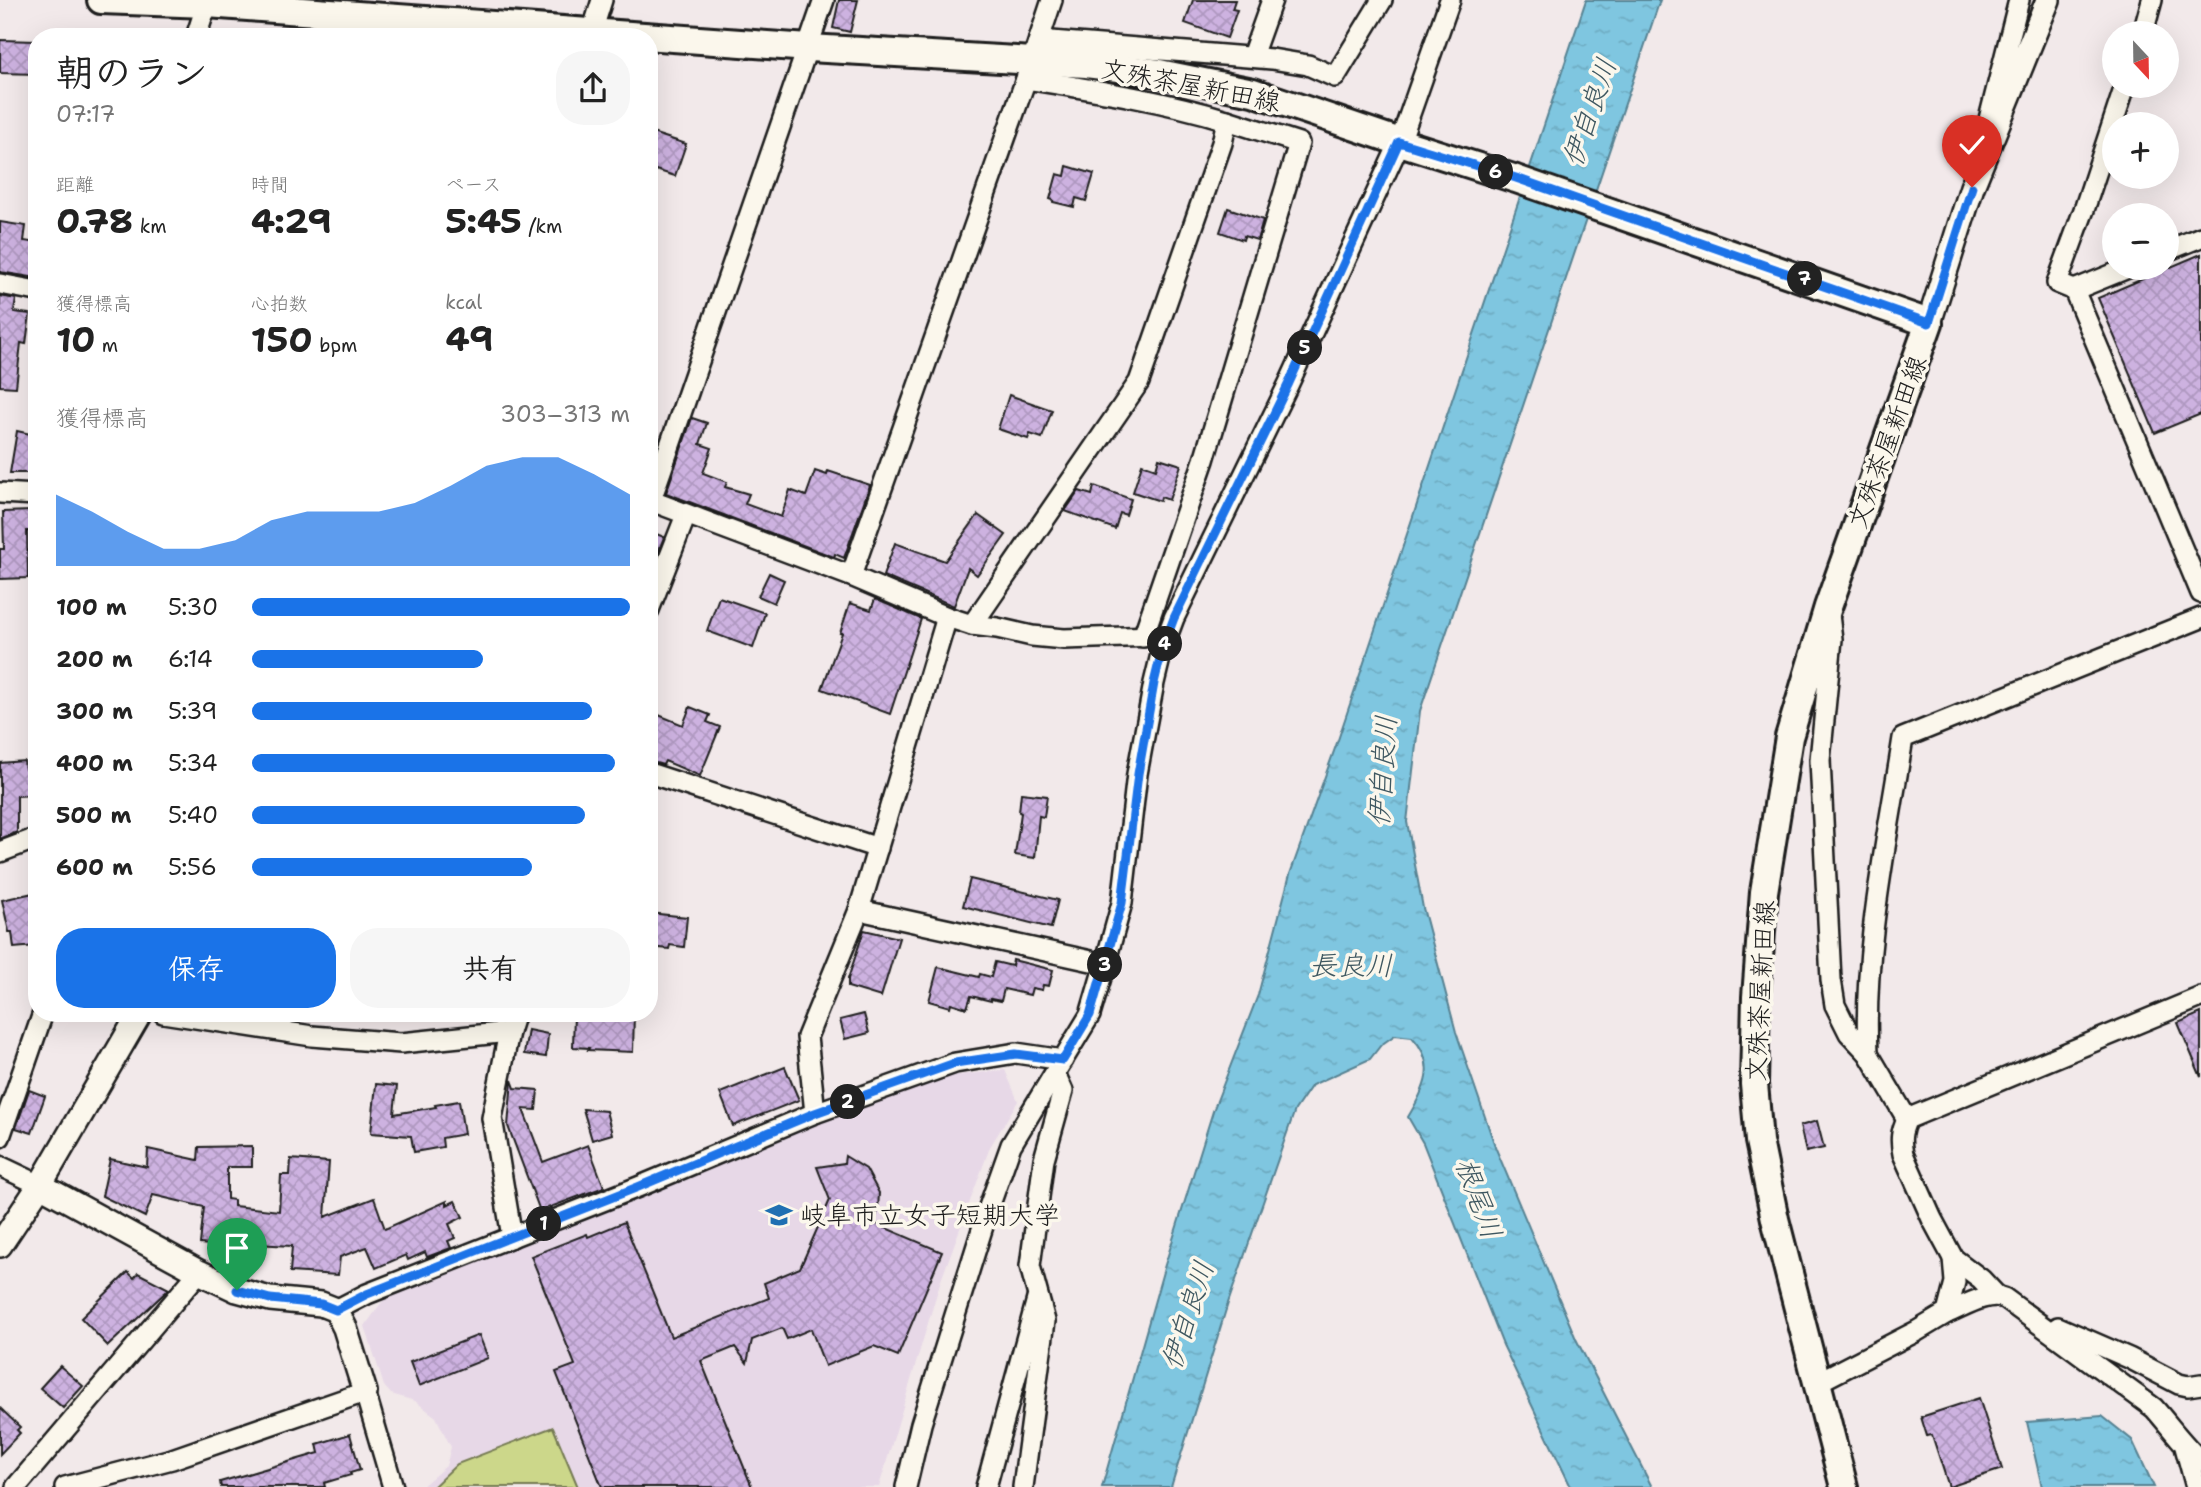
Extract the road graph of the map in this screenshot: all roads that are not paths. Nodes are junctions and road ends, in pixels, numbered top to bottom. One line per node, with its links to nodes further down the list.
1 (101, 0): 11 (main road, 文殊茶屋新田線)
2 (602, 0): 15 (street)
3 (824, 0): 17 (street)
4 (1052, 0): 19 (street)
5 (1272, 0): 18 (street)
6 (1382, 0): 18 (street)
7 (1450, 0): 22 (street)
8 (2019, 0): 23 (street)
9 (2048, 0): 23 (street)
10 (2152, 0): 12 (street)
11 (207, 2): 13 (street); 14 (main road, 文殊茶屋新田線)
12 (2146, 21)
13 (199, 28)
14 (519, 28)
15 (593, 28)
16 (658, 38): 17 (main road, 文殊茶屋新田線)
17 (808, 48): 19 (main road, 文殊茶屋新田線); 31 (street)
18 (1252, 56): 19 (street)
19 (1033, 60): 21 (street); 22 (main road, 文殊茶屋新田線); 36 (street)
20 (2122, 98): 29 (street)
21 (1227, 121): 42 (street); 44 (street)
22 (1399, 142): 30 (main road, 文殊茶屋新田線); 43 (street)
23 (1972, 187): 30 (street)
24 (2201, 237): 25 (street)
25 (2179, 246)
26 (2102, 279): 29 (street)
27 (0, 284): 28 (street)
28 (28, 289)
29 (2074, 290): 38 (street)
30 (1929, 323): 39 (main road, 文殊茶屋新田線)
31 (658, 477)
32 (0, 493): 33 (street)
33 (28, 495)
34 (658, 503): 35 (street)
35 (686, 515): 36 (street); 37 (street)
36 (851, 576): 40 (street)
37 (658, 587)
38 (2201, 593)
39 (1828, 607): 57 (street); 73 (main road, 文殊茶屋新田線)
40 (947, 617): 42 (street); 47 (street)
41 (2201, 618): 57 (street)
42 (972, 625): 44 (street)
43 (1168, 635): 44 (street); 50 (street)
44 (1143, 637)
45 (658, 776): 47 (street)
46 (28, 841): 48 (street)
47 (878, 848): 49 (street)
48 (0, 852)
49 (859, 910): 50 (street); 59 (street)
50 (1105, 964): 58 (street)
51 (2201, 997): 60 (street)
52 (40, 1022): 61 (street)
53 (135, 1022): 63 (street)
54 (221, 1022): 56 (street)
55 (512, 1022): 56 (street)
56 (509, 1032): 64 (street)
57 (1868, 1053): 60 (street)
58 (1059, 1066): 59 (street); 69 (street); 81 (street)
59 (815, 1113): 64 (street)
60 (1908, 1119): 66 (street)
61 (0, 1137)
62 (0, 1166): 63 (street)
63 (40, 1185): 65 (street); 67 (street)
64 (512, 1237): 70 (street)
65 (0, 1245)
66 (1953, 1258): 68 (street); 71 (street)
67 (199, 1272): 70 (street); 78 (street)
68 (1996, 1295): 71 (street); 72 (street)
69 (1037, 1298): 82 (street); 83 (street)
70 (336, 1310): 75 (street)
71 (1947, 1313): 73 (street)
72 (2024, 1314): 74 (street); 76 (street)
73 (1816, 1383): 84 (main road, 文殊茶屋新田線)
74 (2201, 1384)
75 (365, 1392): 79 (street); 80 (street)
76 (2185, 1447): 77 (street); 85 (street)
77 (2201, 1461)
78 (16, 1487)
79 (65, 1487)
80 (393, 1487)
81 (906, 1487)
82 (986, 1487)
83 (1023, 1487)
84 (1844, 1487)
85 (2196, 1487)

